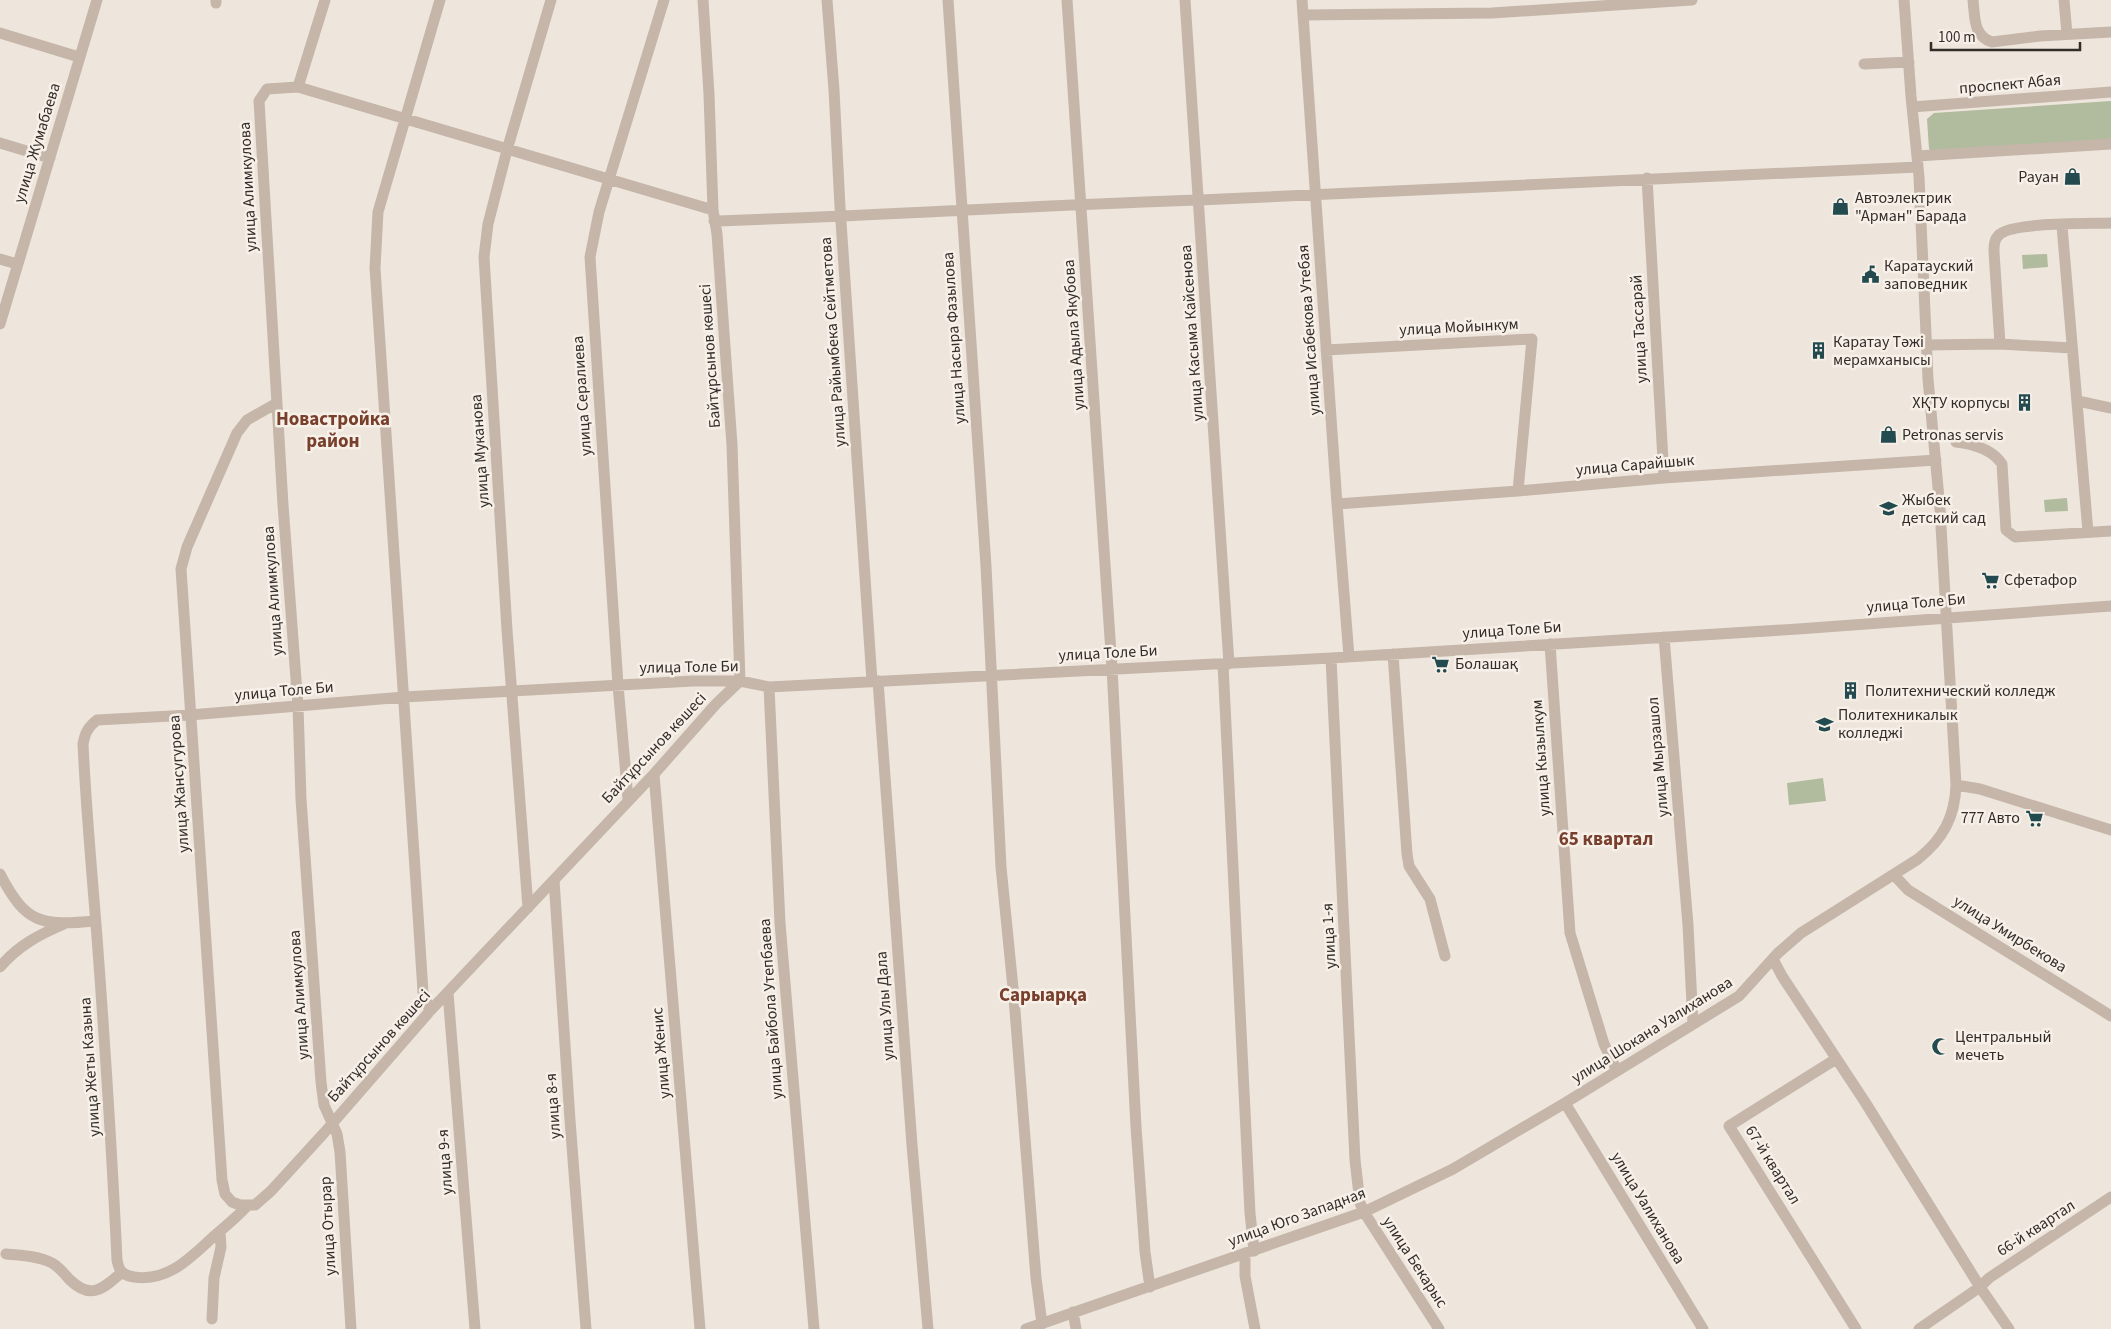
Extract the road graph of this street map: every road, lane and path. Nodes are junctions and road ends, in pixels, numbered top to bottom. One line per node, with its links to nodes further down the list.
1 (97, 0): 20 (street, улица Жумабаева)
2 (325, 0): 23 (street)
3 (440, 0): 26 (street)
4 (551, 0): 29 (street, улица Муканова)
5 (664, 0): 33 (street, улица Сералиева)
6 (703, 0): 38 (street, Байтұрсынов көшесі)
7 (827, 0): 39 (street, улица Райымбека Сейтметова)
8 (948, 0): 37 (street, улица Насыра Фазылова)
9 (1067, 0): 36 (street, улица Адыла Якубова)
10 (1185, 0): 35 (street, улица Касыма Кайсенова)
11 (1302, 0): 16 (street, улица Исабекова Утебая)
12 (1692, 0): 16 (street)
13 (1904, 0): 21 (street, улица Шокана Уалиханова)
14 (1973, 0): 19 (street)
15 (2064, 0): 19 (street)
16 (1304, 15): 34 (street, улица Исабекова Утебая)
17 (2111, 32): 19 (street)
18 (0, 33): 20 (street)
19 (2066, 34)
20 (79, 57): 30 (street, улица Жумабаева)
21 (1909, 62): 22 (street); 25 (street, улица Шокана Уалиханова)
22 (1864, 64)
23 (298, 87): 26 (street); 50 (street, улица Алимкулова)
24 (2111, 92): 25 (street, проспект Абая)
25 (1912, 107): 31 (street, улица Шокана Уалиханова)
26 (405, 118): 29 (street); 74 (street)
27 (0, 144): 30 (street)
28 (2111, 144): 31 (street)
29 (507, 150): 33 (street); 73 (street, улица Муканова)
30 (50, 158): 43 (street, улица Жумабаева)
31 (1917, 162): 32 (street); 46 (street, улица Шокана Уалиханова)
32 (1647, 178): 34 (street); 54 (street, улица Тассарай)
33 (610, 180): 38 (street); 71 (street, улица Сералиева)
34 (1316, 194): 35 (street); 48 (street, улица Исабекова Утебая)
35 (1200, 200): 36 (street); 66 (street, улица Касыма Кайсенова)
36 (1081, 204): 37 (street); 67 (street, улица Адыла Якубова)
37 (962, 210): 39 (street); 68 (street, улица Насыра Фазылова)
38 (713, 216): 39 (street); 69 (street, Байтұрсынов көшесі)
39 (841, 217): 70 (street, улица Райымбека Сейтметова)
40 (2111, 223): 41 (street)
41 (2062, 226): 45 (street); 47 (street)
42 (0, 259): 43 (street)
43 (17, 264): 44 (street, улица Жумабаева)
44 (0, 324)
45 (2000, 344): 46 (street); 47 (street)
46 (1926, 345): 53 (street, улица Шокана Уалиханова)
47 (2072, 348): 49 (street)
48 (1326, 350): 55 (street, улица Мойынкум); 56 (street, улица Исабекова Утебая)
49 (2078, 401): 51 (street); 58 (street)
50 (277, 402): 75 (street, улица Алимкулова); 76 (street, улица Жансугурова)
51 (2111, 408)
52 (1956, 442): 58 (street)
53 (1936, 460): 54 (street, улица Сарайшык); 60 (street, улица Шокана Уалиханова)
54 (1664, 478): 55 (street, улица Сарайшык)
55 (1518, 491): 56 (street, улица Сарайшык)
56 (1337, 504): 64 (street, улица Исабекова Утебая)
57 (2111, 531): 58 (street)
58 (2088, 532)
59 (2111, 606): 60 (street, улица Толе Би)
60 (1946, 618): 61 (street, улица Толе Би); 79 (street, улица Шокана Уалиханова)
61 (1664, 637): 62 (street, улица Толе Би); 94 (street, улица Мырзашол)
62 (1550, 644): 63 (street, улица Толе Би); 96 (street, улица Кызылкум)
63 (1393, 654): 64 (street, улица Толе Би); 88 (street)
64 (1349, 657): 65 (street, улица Толе Би)
65 (1331, 658): 66 (street, улица Толе Би); 101 (street, улица 1-я)
66 (1226, 664): 67 (street, улица Толе Би); 103 (street, улица Касыма Кайсенова)
67 (1112, 668): 68 (street, улица Толе Би); 106 (street, улица Адыла Якубова)
68 (992, 675): 70 (street, улица Толе Би); 110 (street, улица Насыра Фазылова)
69 (740, 681): 71 (street, улица Толе Би); 72 (street, улица Толе Би); 78 (street, Байтұрсынов көшесі)
70 (875, 681): 72 (street, улица Толе Би); 116 (street, улица Улы Дала)
71 (618, 686): 73 (street, улица Толе Би); 80 (street, улица Сералиева)
72 (769, 686): 115 (street, улица Байбола Утепбаева)
73 (511, 690): 74 (street, улица Толе Би); 85 (street, улица Муканова)
74 (404, 697): 75 (street, улица Толе Би); 92 (street)
75 (298, 706): 76 (street, улица Толе Би); 98 (street, улица Алимкулова)
76 (190, 715): 77 (street, улица Толе Би); 100 (street, улица Жансугурова)
77 (106, 719): 86 (street, улица Жеты Казына)
78 (654, 774): 80 (street, Байтұрсынов көшесі); 114 (street, улица Женис)
79 (1956, 785): 81 (street); 83 (street, улица Шокана Уалиханова)
80 (628, 799): 84 (street, Байтұрсынов көшесі)
81 (2110, 826)
82 (0, 874): 87 (street)
83 (1894, 875): 89 (street, улица Шокана Уалиханова); 93 (street, улица Умирбекова)
84 (554, 880): 85 (street, Байтұрсынов көшесі); 113 (street, улица 8-я)
85 (528, 908): 91 (street, Байтұрсынов көшесі)
86 (95, 921): 87 (street); 105 (street, улица Жеты Казына)
87 (66, 924): 90 (street)
88 (1445, 956)
89 (1773, 959): 94 (street, улица Шокана Уалиханова); 95 (street)
90 (0, 967)
91 (448, 993): 92 (street, Байтұрсынов көшесі); 112 (street, улица 9-я)
92 (430, 1011): 98 (street, Байтұрсынов көшесі)
93 (2111, 1016)
94 (1693, 1024): 96 (street, улица Шокана Уалиханова)
95 (1836, 1059): 107 (street); 122 (street, 67-й квартал)
96 (1617, 1071): 97 (street, улица Шокана Уалиханова)
97 (1565, 1103): 101 (street, улица Юго Западная); 121 (street, улица Уалиханова)
98 (333, 1123): 100 (street, Байтұрсынов көшесі); 111 (street, улица Отырар)
99 (2111, 1198): 107 (street, 66-й квартал)
100 (247, 1206): 102 (street)
101 (1364, 1212): 103 (street, улица Юго Западная); 120 (street, улица Бекарыс)
102 (220, 1232): 105 (street); 109 (street)
103 (1250, 1253): 106 (street, улица Юго Западная); 119 (street, улица Касыма Кайсенова)
104 (6, 1254): 105 (street)
105 (121, 1273)
106 (1150, 1286): 108 (street, улица Юго Западная)
107 (1980, 1287): 123 (street); 124 (street)
108 (1073, 1312): 110 (street, улица Юго Западная); 118 (street)
109 (212, 1318)
110 (1042, 1324): 117 (street, улица Юго Западная)
111 (351, 1329)
112 (475, 1329)
113 (586, 1329)
114 (700, 1329)
115 (814, 1329)
116 (928, 1329)
117 (1026, 1329)
118 (1076, 1329)
119 (1255, 1329)
120 (1439, 1329)
121 (1703, 1329)
122 (1856, 1329)
123 (1919, 1329)
124 (2009, 1329)

